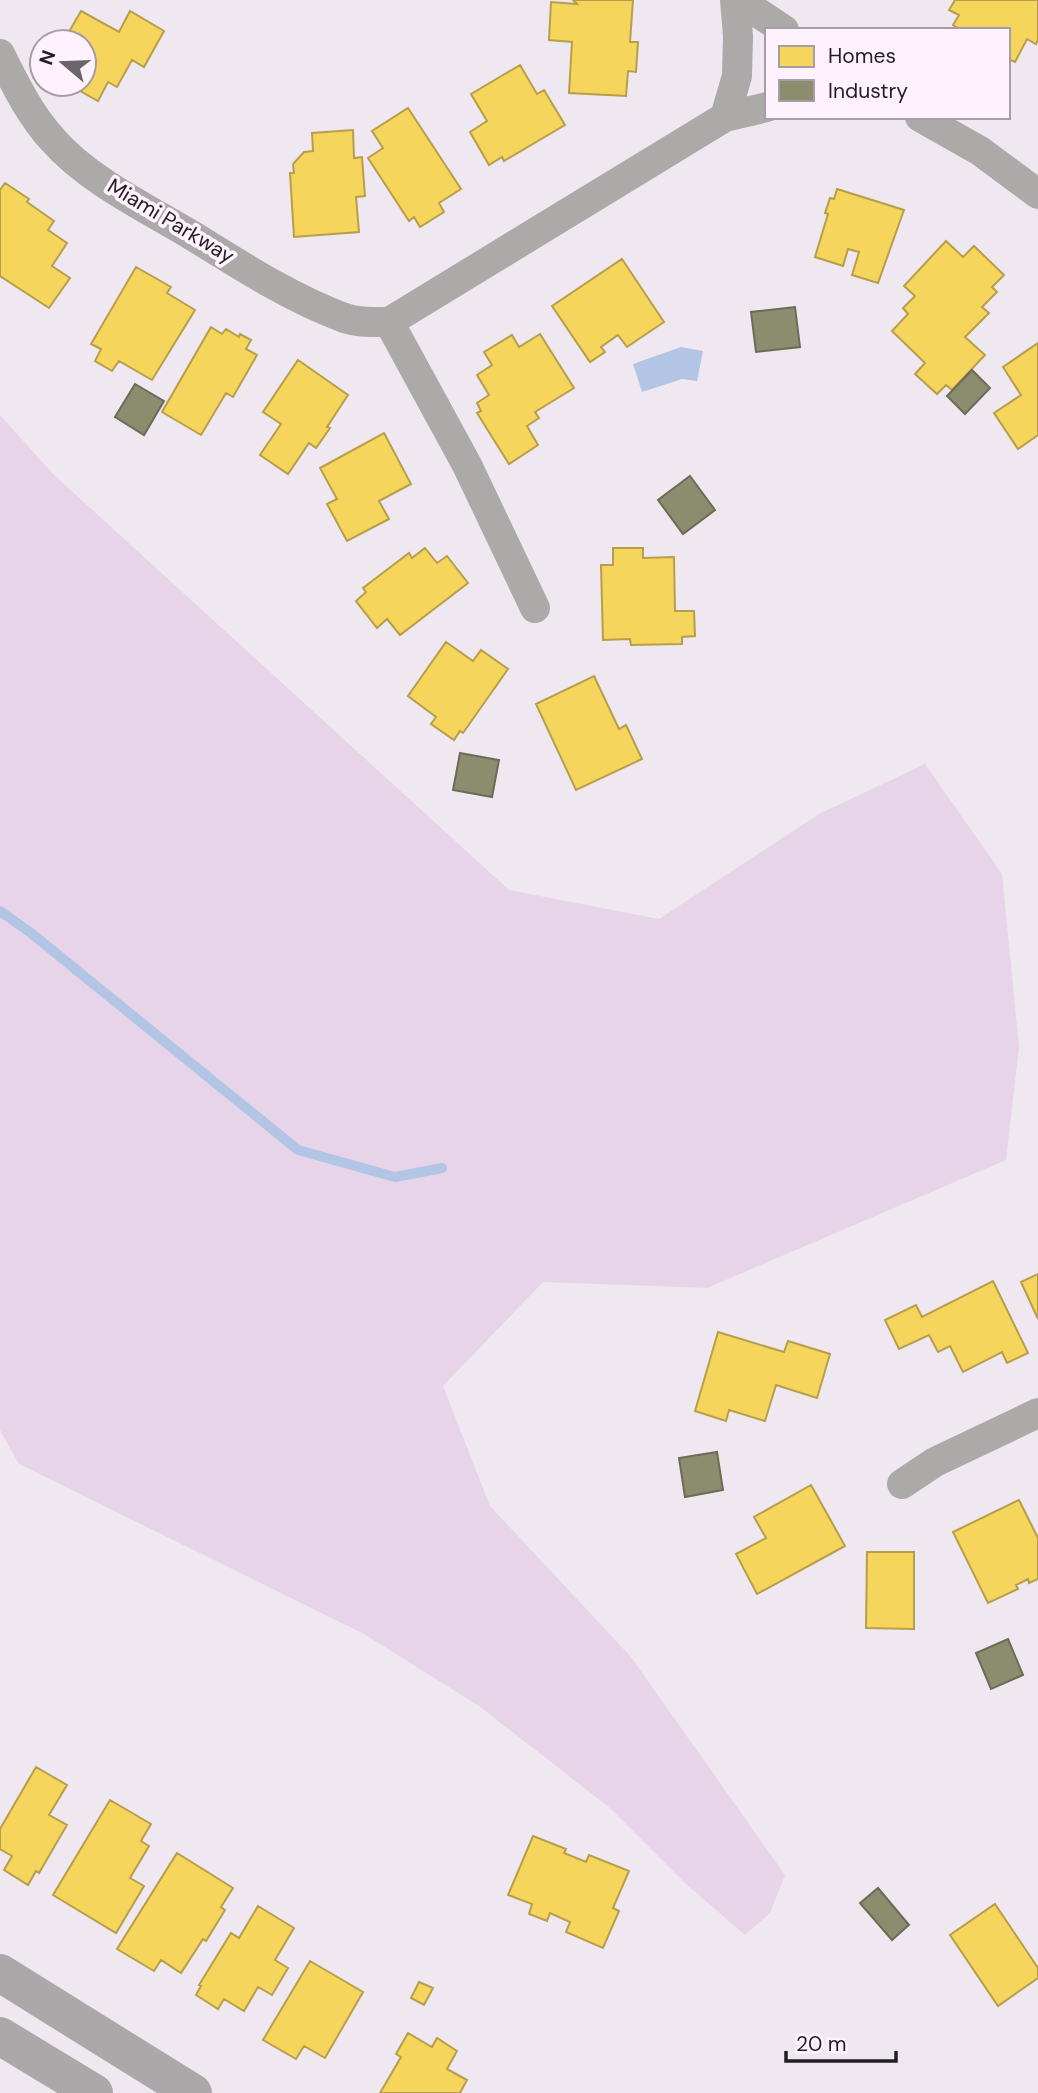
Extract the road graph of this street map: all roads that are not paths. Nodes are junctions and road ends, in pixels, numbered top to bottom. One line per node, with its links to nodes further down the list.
1 (737, 0): 2 (street); 5 (street)
2 (781, 28)
3 (0, 54): 8 (street, Miami Parkway)
4 (765, 107): 5 (street)
5 (725, 117): 8 (street)
6 (923, 119): 7 (street)
7 (1038, 194)
8 (389, 322): 9 (street)
9 (535, 608)
10 (1038, 1413): 11 (street)
11 (902, 1484)
12 (0, 1973): 15 (street)
13 (0, 2036): 14 (street)
14 (94, 2093)
15 (193, 2093)

